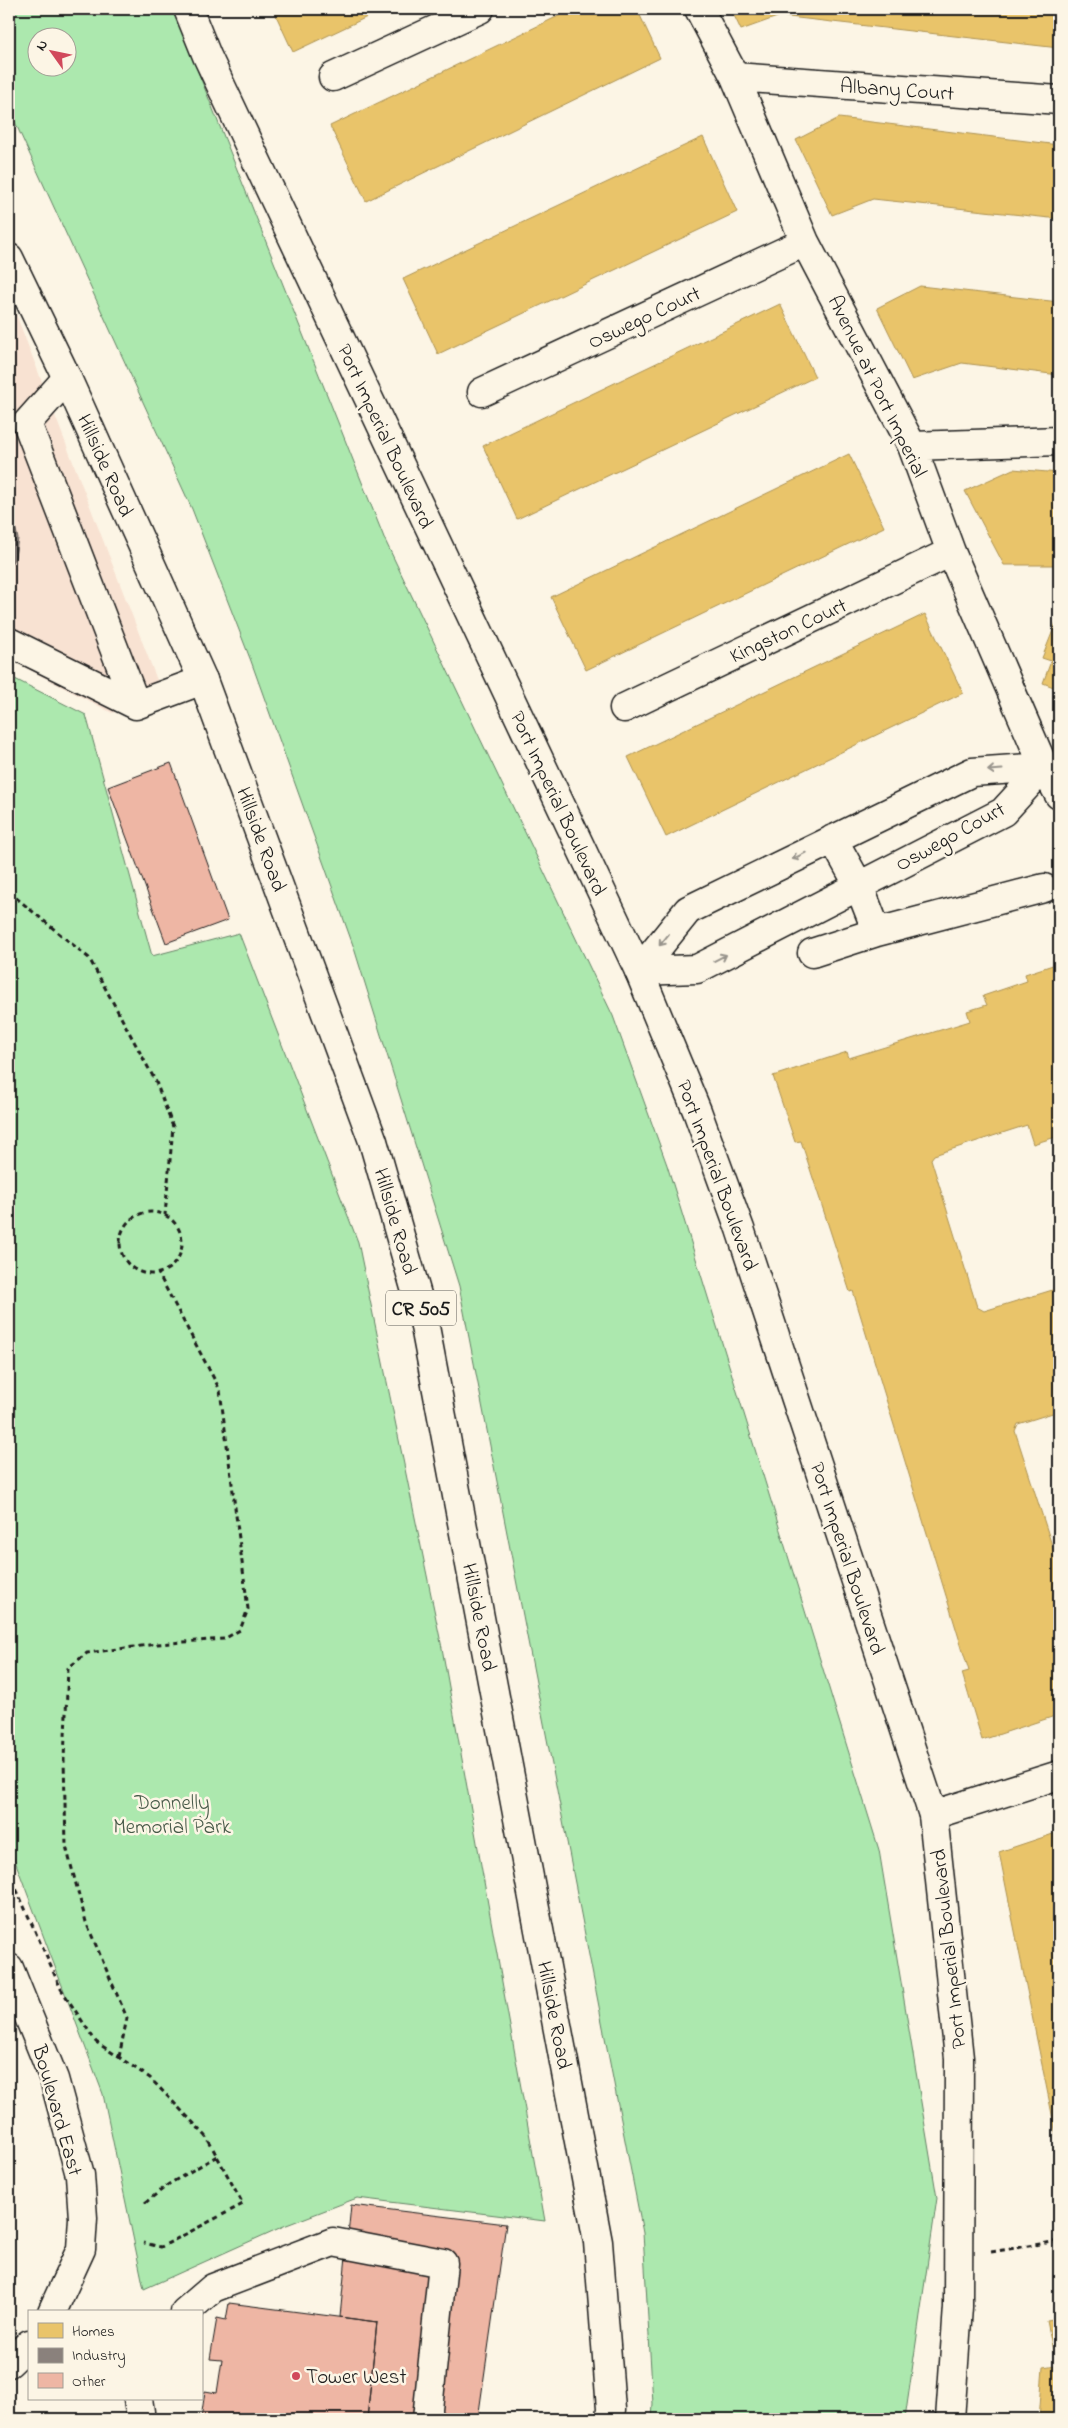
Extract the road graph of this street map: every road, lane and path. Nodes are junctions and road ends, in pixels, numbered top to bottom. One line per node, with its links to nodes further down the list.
1 (188, 9): 26 (main road, Port Imperial Boulevard)
2 (480, 9): 4 (main road)
3 (699, 9): 5 (main road, Avenue at Port Imperial)
4 (333, 77)
5 (735, 77): 6 (main road, Albany Court); 7 (main road, Avenue at Port Imperial)
6 (1059, 100)
7 (805, 242): 10 (main road, Oswego Court); 12 (main road, Avenue at Port Imperial)
8 (9, 258): 9 (main road, Hillside Road / CR 505)
9 (67, 378): 15 (main road, Hillside Road / CR 505); 16 (main road)
10 (482, 392)
11 (1059, 441): 12 (main road)
12 (912, 446): 13 (main road, Avenue at Port Imperial)
13 (951, 552): 17 (main road, Kingston Court); 18 (main road, Avenue at Port Imperial)
14 (9, 642): 16 (main road)
15 (203, 680): 16 (main road); 46 (main road, Hillside Road / CR 505)
16 (136, 704)
17 (624, 708)
18 (1044, 767): 19 (main road, Avenue at Port Imperial); 20 (main road, Oswego Court, one-way to 20); 21 (main road, Oswego Court)
19 (1059, 795)
20 (833, 840): 21 (main road); 26 (main road, Oswego Court, one-way to 26)
21 (859, 886): 24 (main road); 26 (main road, Oswego Court, one-way to 21)
22 (1044, 888): 24 (main road)
23 (10, 894): 27 (path)
24 (877, 932): 25 (main road)
25 (812, 954)
26 (639, 972): 30 (main road, Port Imperial Boulevard)
27 (165, 1215): 28 (path); 28 (path)
28 (158, 1273): 33 (path)
29 (1059, 1775): 30 (main road)
30 (933, 1815): 38 (main road, Port Imperial Boulevard)
31 (9, 1873): 33 (path)
32 (9, 1968): 39 (main road, Boulevard East)
33 (119, 2058): 34 (path)
34 (217, 2156): 35 (path); 37 (path)
35 (145, 2203)
36 (1059, 2241): 38 (path)
37 (144, 2243)
38 (958, 2258): 47 (main road, Port Imperial Boulevard)
39 (53, 2310)
40 (187, 2310): 45 (main road)
41 (28, 2345): 42 (main road)
42 (9, 2363)
43 (138, 2400): 44 (main road)
44 (139, 2419)
45 (427, 2419)
46 (610, 2419)
47 (950, 2419)

